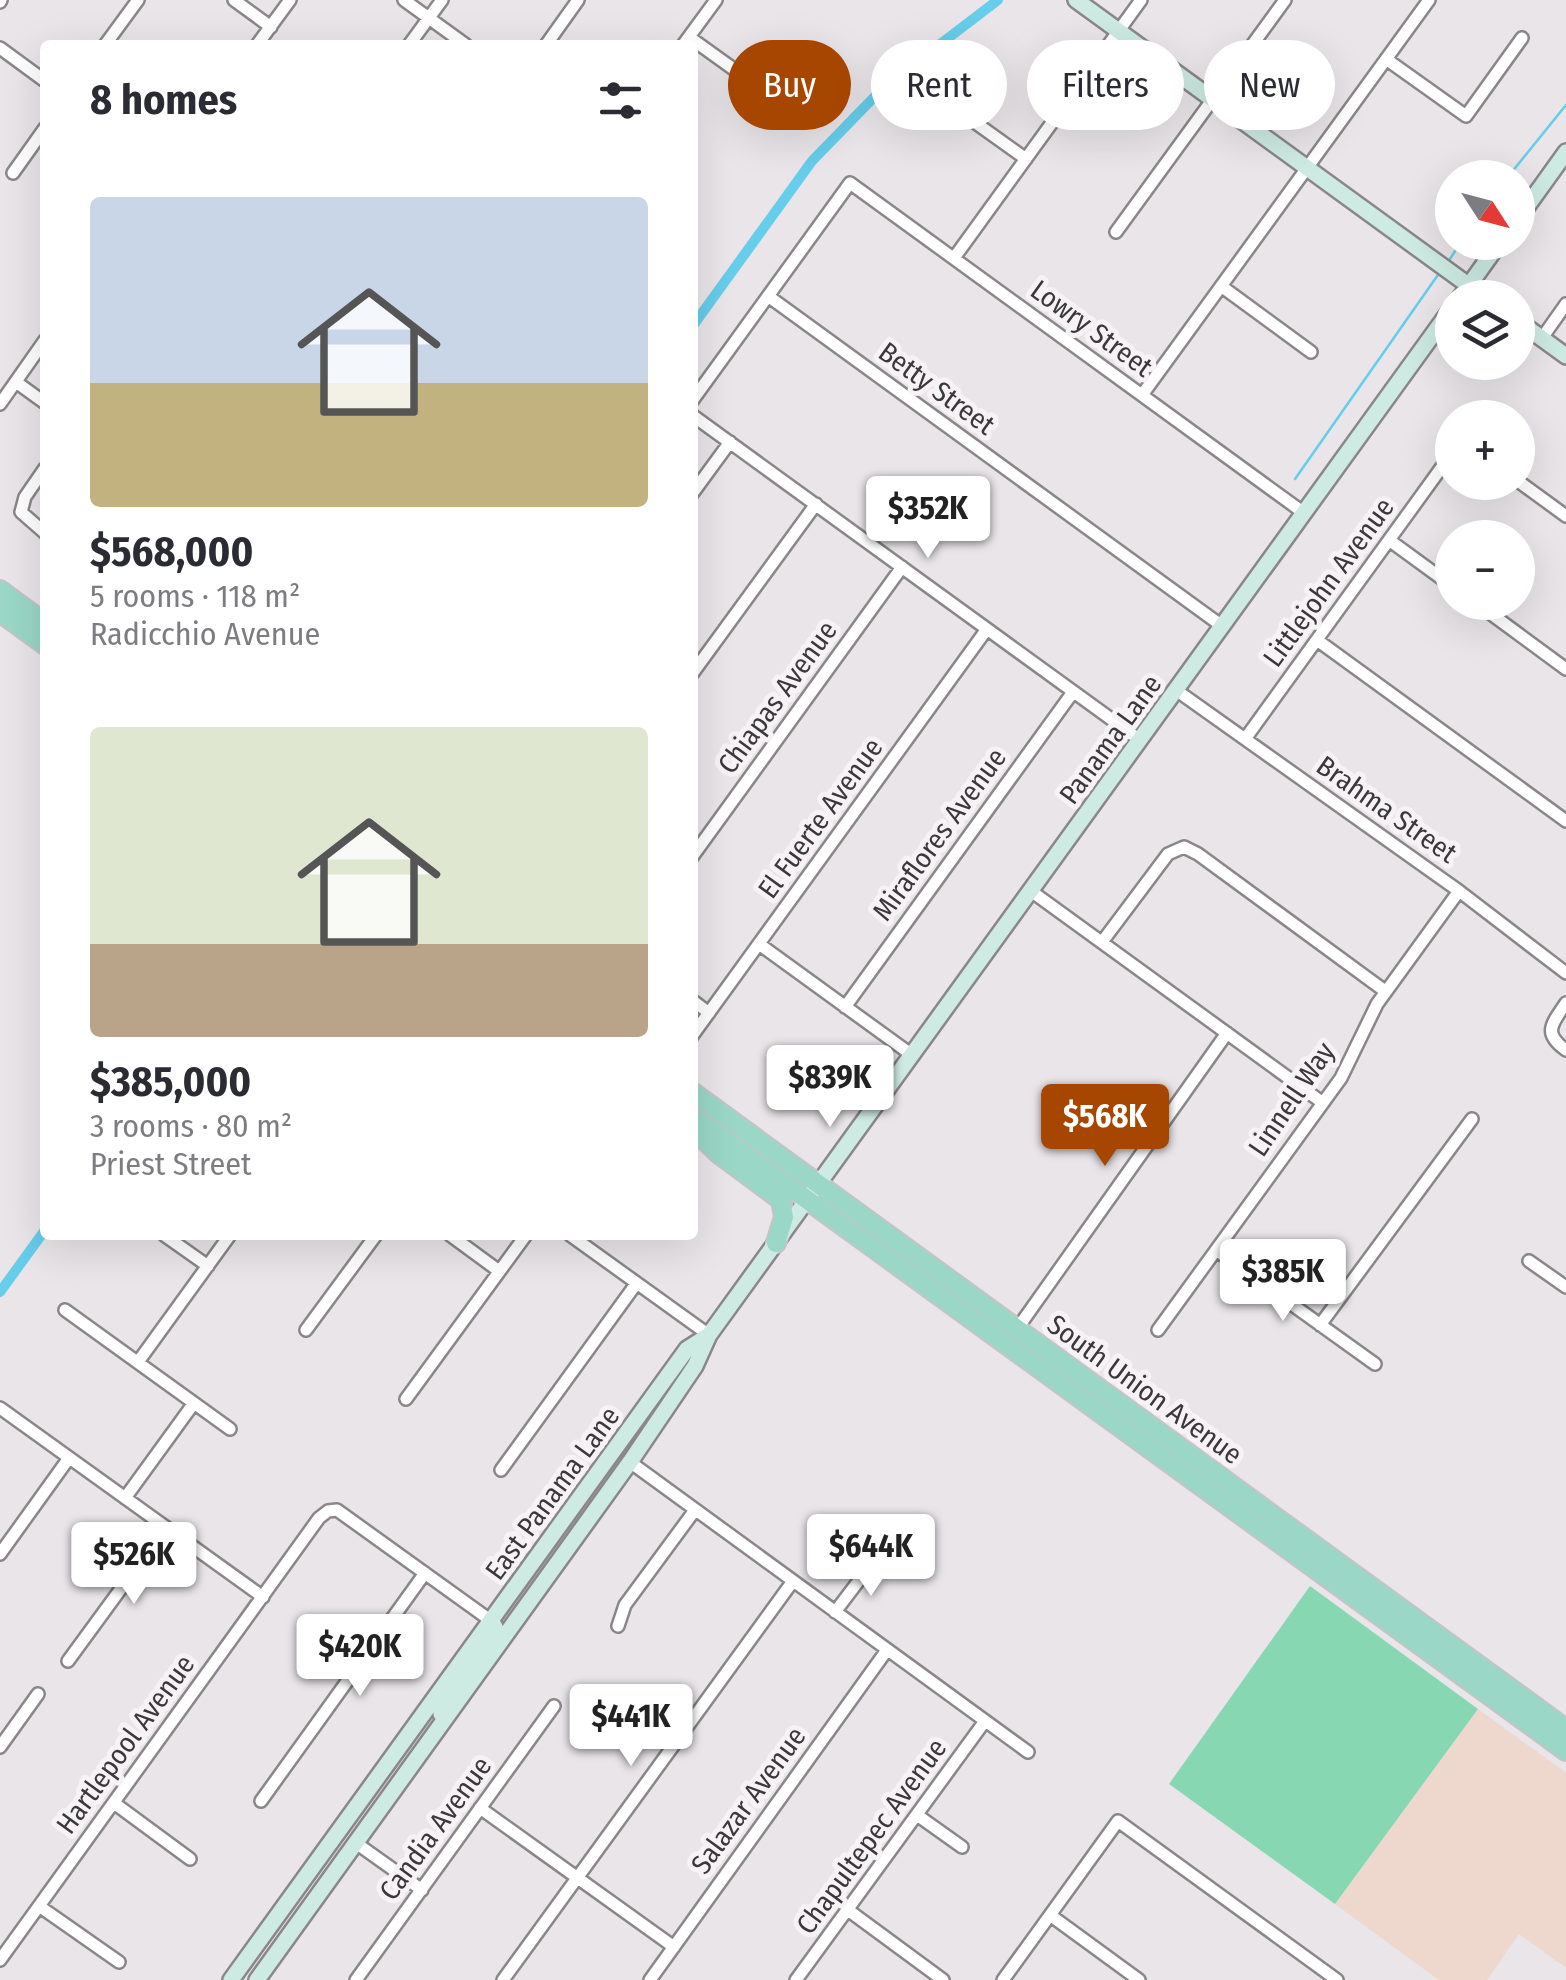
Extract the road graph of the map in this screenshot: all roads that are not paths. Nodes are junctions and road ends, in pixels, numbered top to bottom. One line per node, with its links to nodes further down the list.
1 (138, 0): 16 (street)
2 (234, 0): 13 (street)
3 (290, 0): 13 (street)
4 (404, 0): 12 (street)
5 (442, 0): 12 (street)
6 (578, 0): 20 (street)
7 (716, 0): 21 (street)
8 (1076, 0): 14 (main road)
9 (1141, 0): 14 (street)
10 (1285, 0): 22 (street)
11 (1428, 0): 25 (street)
12 (429, 18): 18 (street); 19 (street)
13 (270, 27): 17 (street)
14 (1118, 31): 28 (main road); 34 (street)
15 (1522, 38): 25 (street)
16 (109, 40)
17 (261, 40)
18 (413, 40)
19 (459, 40)
20 (550, 40)
21 (687, 40)
22 (1256, 40)
23 (0, 48): 27 (street)
24 (698, 49): 26 (street)
25 (1386, 58): 35 (street)
26 (728, 67)
27 (40, 77)
28 (1204, 94)
29 (1204, 111): 38 (street)
30 (986, 130): 34 (street)
31 (1254, 130): 35 (main road)
32 (40, 135): 36 (street)
33 (1566, 152): 37 (main road)
34 (1026, 159): 39 (street)
35 (1307, 168): 40 (main road); 41 (street)
36 (13, 173)
37 (1535, 195)
38 (1116, 232)
39 (954, 258): 42 (street, Lowry Street); 52 (street, Lowry Street)
40 (1450, 280)
41 (1221, 286): 48 (street); 52 (street)
42 (768, 296): 51 (street); 72 (street, Betty Street)
43 (1566, 304): 46 (street)
44 (1435, 332): 62 (main road, Panama Lane)
45 (1535, 333): 46 (main road)
46 (1542, 338): 49 (main road)
47 (40, 347): 50 (street)
48 (1311, 352)
49 (1566, 356)
50 (16, 382): 53 (street); 54 (street)
51 (698, 392)
52 (1142, 395): 62 (street, Lowry Street)
53 (40, 399)
54 (0, 404)
55 (698, 419): 56 (street)
56 (730, 442): 59 (street); 61 (street)
57 (40, 475): 64 (street)
58 (1435, 477): 65 (street, Littlejohn Avenue)
59 (698, 486)
60 (1535, 493): 63 (street)
61 (816, 504): 66 (street); 76 (street)
62 (1304, 513): 72 (main road, Panama Lane)
63 (1566, 516)
64 (40, 529)
65 (1390, 540): 67 (street); 74 (street, Littlejohn Avenue)
66 (902, 567): 73 (street); 83 (street, Chiapas Avenue)
67 (1435, 573)
68 (0, 590): 70 (main road)
69 (0, 612): 75 (main road)
70 (40, 619)
71 (1500, 620): 77 (street)
72 (1222, 626): 78 (main road, Panama Lane)
73 (988, 629): 79 (street); 87 (street, El Fuerte Avenue)
74 (1317, 640): 80 (street, Littlejohn Avenue); 82 (street)
75 (40, 641)
76 (698, 666)
77 (1566, 668)
78 (1176, 690): 80 (street, Brahma Street); 81 (main road, Panama Lane)
79 (1073, 692): 81 (street); 92 (street, Miraflores Avenue)
80 (1244, 739): 85 (street, Brahma Street)
81 (1140, 740): 84 (main road, Panama Lane)
82 (1566, 821)
83 (698, 849)
84 (1031, 891): 86 (street); 97 (main road, Panama Lane)
85 (1459, 891): 88 (street, Brahma Street); 89 (street, Linnell Way)
86 (1102, 942): 89 (street); 95 (street)
87 (759, 944): 92 (street); 93 (street, El Fuerte Avenue)
88 (1566, 972)
89 (1385, 991): 99 (street, Linnell Way)
90 (1566, 1004): 96 (street)
91 (698, 1005): 93 (street)
92 (845, 1006): 97 (street)
93 (709, 1013): 94 (street, El Fuerte Avenue)
94 (698, 1028)
95 (1227, 1033): 99 (street); 124 (street)
96 (1566, 1050)
97 (912, 1055): 106 (main road, Panama Lane)
98 (698, 1096): 101 (main road, South Union Avenue)
99 (1323, 1103): 116 (street, Linnell Way)
100 (698, 1106): 101 (main road)
101 (725, 1115): 106 (main road, South Union Avenue)
102 (1472, 1119): 123 (street)
103 (698, 1122): 106 (main road)
104 (698, 1123): 107 (main road, South Union Avenue)
105 (698, 1125): 114 (main road)
106 (819, 1183): 107 (main road, Panama Lane); 115 (main road, South Union Avenue)
107 (807, 1199): 114 (main road, East Panama Lane); 115 (main road); 138 (main road, South Union Avenue)
108 (171, 1240): 118 (street)
109 (226, 1240): 118 (street)
110 (372, 1240): 125 (street)
111 (457, 1240): 119 (street)
112 (522, 1240): 119 (street)
113 (577, 1240): 120 (street)
114 (776, 1243): 127 (main road, East Panama Lane)
115 (904, 1244): 124 (main road, South Union Avenue)
116 (1216, 1250): 123 (street); 126 (street, Linnell Way)
117 (1529, 1261): 121 (street)
118 (208, 1266): 129 (street)
119 (499, 1270): 131 (street)
120 (636, 1284): 127 (street); 137 (street)
121 (1566, 1287)
122 (66, 1310): 129 (street)
123 (1320, 1325): 130 (street)
124 (1016, 1329): 141 (main road, South Union Avenue)
125 (306, 1330)
126 (1158, 1330)
127 (708, 1334): 128 (main road, East Panama Lane); 136 (main road, East Panama Lane)
128 (683, 1354): 136 (main road); 151 (main road, East Panama Lane)
129 (138, 1362): 132 (street)
130 (1375, 1364)
131 (406, 1399)
132 (194, 1404): 134 (street); 139 (street)
133 (0, 1408): 135 (street)
134 (230, 1429)
135 (69, 1458): 139 (street); 144 (street)
136 (630, 1462): 140 (street); 158 (main road, East Panama Lane)
137 (501, 1470)
138 (1198, 1483): 141 (main road); 143 (main road, South Union Avenue)
139 (125, 1498): 142 (street)
140 (695, 1510): 147 (street); 152 (street)
141 (1284, 1525): 148 (main road, South Union Avenue)
142 (166, 1528): 149 (street); 154 (street)
143 (1294, 1552): 148 (main road); 162 (main road, South Union Avenue)
144 (0, 1554)
145 (873, 1562): 150 (street)
146 (425, 1573): 149 (street, Hartlepool Avenue); 151 (street); 164 (street)
147 (792, 1581): 150 (street); 171 (street)
148 (1368, 1585): 160 (main road, South Union Avenue)
149 (263, 1597): 165 (street, Hartlepool Avenue)
150 (835, 1612): 153 (street)
151 (490, 1620): 158 (main road); 159 (main road, East Panama Lane)
152 (618, 1626)
153 (887, 1650): 157 (street); 176 (street, Salazar Avenue)
154 (68, 1661)
155 (38, 1694): 161 (street)
156 (554, 1706): 166 (street, Candia Avenue)
157 (985, 1721): 163 (street); 167 (street, Chapultepec Avenue)
158 (439, 1728): 168 (main road, East Panama Lane)
159 (412, 1729): 168 (main road); 179 (main road, East Panama Lane)
160 (1566, 1729)
161 (0, 1746)
162 (1566, 1751)
163 (1028, 1752)
164 (262, 1801)
165 (114, 1803): 170 (street); 173 (street, Hartlepool Avenue)
166 (480, 1808): 171 (street); 172 (street, Candia Avenue)
167 (917, 1815): 169 (street); 174 (street, Chapultepec Avenue)
168 (356, 1843): 172 (street); 180 (main road, East Panama Lane)
169 (962, 1847)
170 (190, 1859)
171 (577, 1878): 176 (street); 182 (street)
172 (422, 1890): 181 (street, Candia Avenue)
173 (39, 1906): 177 (street, Hartlepool Avenue); 178 (street)
174 (848, 1910): 184 (street, Chapultepec Avenue); 185 (street)
175 (1050, 1915): 186 (street); 187 (street); 188 (street)
176 (674, 1947): 183 (street, Salazar Avenue)
177 (0, 1960)
178 (119, 1962)
179 (231, 1980)
180 (257, 1980)
181 (356, 1980)
182 (502, 1980)
183 (650, 1980)
184 (796, 1980)
185 (943, 1980)
186 (1003, 1980)
187 (1139, 1980)
188 (1338, 1980)

